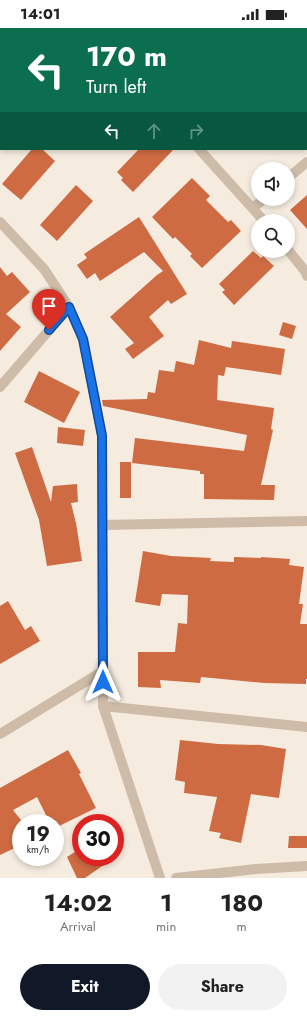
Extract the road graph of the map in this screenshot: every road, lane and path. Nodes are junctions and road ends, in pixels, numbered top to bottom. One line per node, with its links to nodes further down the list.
1 (200, 150): 5 (street)
2 (307, 162): 3 (street)
3 (295, 172)
4 (255, 206): 5 (street)
5 (253, 208): 6 (street)
6 (258, 214)
7 (0, 222): 10 (street)
8 (294, 258): 9 (street)
9 (307, 276)
10 (69, 307): 11 (street); 13 (street)
11 (0, 387)
12 (307, 521): 13 (street)
13 (102, 525): 14 (street)
14 (103, 671): 15 (street); 17 (street)
15 (103, 706): 16 (street); 19 (street)
16 (307, 727)
17 (0, 734)
18 (307, 866): 20 (street)
19 (160, 878)
20 (176, 878)

